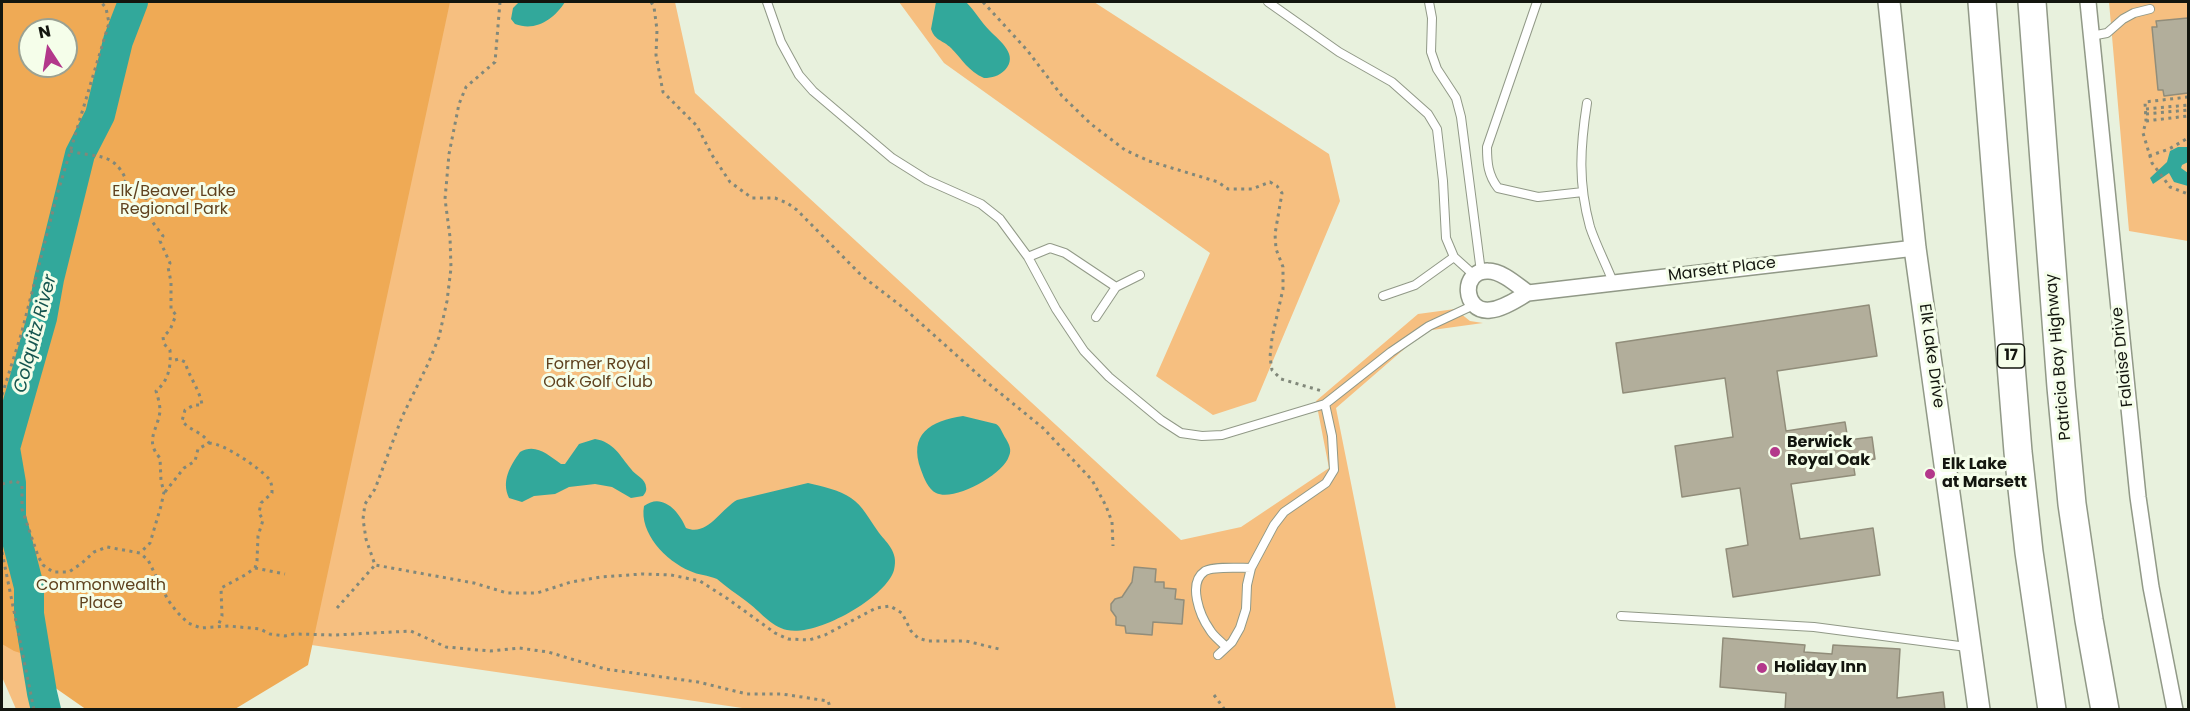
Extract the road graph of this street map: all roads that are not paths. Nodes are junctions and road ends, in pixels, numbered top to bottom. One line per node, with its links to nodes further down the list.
1 (767, 2): 14 (lane)
2 (1268, 2): 15 (lane)
3 (1429, 2): 16 (lane)
4 (1538, 2): 12 (lane)
5 (1889, 2): 13 (street, Elk Lake Drive)
6 (1982, 2): 32 (highway, 17)
7 (2032, 2): 27 (highway, Patricia Bay Highway)
8 (2088, 2): 10 (street, Falaise Drive)
9 (2150, 9): 10 (lane)
10 (2091, 36): 35 (street, Falaise Drive)
11 (1587, 103): 12 (lane)
12 (1583, 192): 18 (lane)
13 (1915, 248): 18 (street, Marsett Place); 29 (street, Elk Lake Drive)
14 (1028, 257): 19 (lane); 24 (lane)
15 (1454, 257): 16 (lane); 21 (lane)
16 (1477, 274): 20 (street); 22 (street)
17 (1140, 275): 19 (lane)
18 (1613, 282): 20 (street, Marsett Place)
19 (1116, 287): 23 (lane)
20 (1528, 293): 22 (street, Marsett Place)
21 (1383, 296)
22 (1474, 305): 24 (lane)
23 (1096, 317)
24 (1325, 404): 25 (lane)
25 (1251, 568): 28 (lane); 28 (lane)
26 (1621, 616): 29 (lane)
27 (2089, 620): 33 (highway, Patricia Bay Highway); 34 (highway)
28 (1226, 647): 30 (lane)
29 (1971, 647): 31 (street, Elk Lake Drive)
30 (1218, 655)
31 (1979, 710)
32 (2052, 710)
33 (2105, 710)
34 (2121, 710)
35 (2175, 710)

